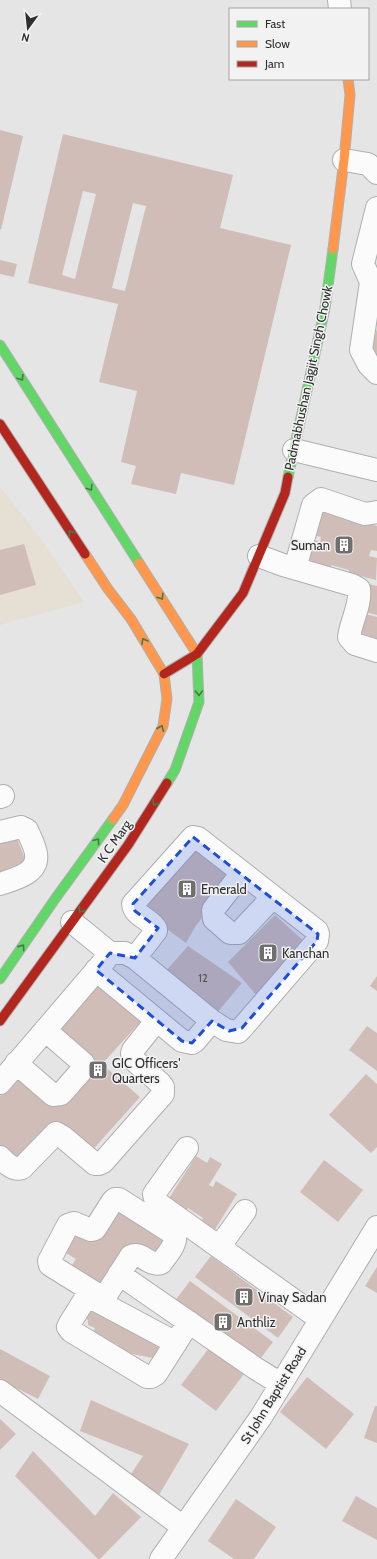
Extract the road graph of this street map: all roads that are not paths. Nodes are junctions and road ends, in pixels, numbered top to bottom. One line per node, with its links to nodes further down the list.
1 (348, 80): 2 (main road, Padmabhushan Jagjit Singh Chowk)
2 (344, 160): 3 (street); 9 (main road, Padmabhushan Jagjit Singh Chowk)
3 (374, 166)
4 (377, 208): 5 (street)
5 (370, 267): 7 (street)
6 (0, 345): 15 (main road, one-way to 15)
7 (377, 373)
8 (0, 424): 16 (main road, one-way to 8)
9 (294, 450): 10 (street); 12 (main road, Padmabhushan Jagjit Singh Chowk)
10 (377, 470)
11 (377, 512): 13 (street)
12 (259, 556): 13 (street); 15 (main road, Padmabhushan Jagjit Singh Chowk)
13 (295, 568): 14 (street)
14 (377, 651)
15 (197, 654): 16 (main road); 18 (main road, K C Marg, one-way to 18)
16 (164, 674): 17 (main road, K C Marg, one-way to 16)
17 (128, 809): 18 (main road); 27 (main road, K C Marg, one-way to 17)
18 (144, 820): 23 (main road, K C Marg, one-way to 23)
19 (0, 832): 21 (street)
20 (242, 873): 22 (street); 22 (street); 25 (street)
21 (0, 884)
22 (273, 898): 30 (street)
23 (72, 922): 24 (street); 28 (main road, K C Marg)
24 (110, 953): 25 (street); 26 (street)
25 (135, 958): 30 (street)
26 (96, 970): 29 (street); 31 (street)
27 (0, 980)
28 (0, 1020)
29 (157, 1020): 30 (street); 35 (street)
30 (212, 1021)
31 (45, 1030): 32 (street); 32 (street)
32 (16, 1063): 33 (street)
33 (0, 1083)
34 (187, 1148): 38 (street)
35 (0, 1157)
36 (245, 1211): 38 (street)
37 (377, 1227): 40 (street, St John Baptist Road)
38 (219, 1247): 40 (street)
39 (119, 1274): 39 (street); 41 (street)
40 (320, 1319): 43 (street, St John Baptist Road)
41 (189, 1322): 42 (street); 43 (street)
42 (176, 1343): 42 (street)
43 (281, 1384): 45 (street, St John Baptist Road)
44 (0, 1392): 45 (street)
45 (183, 1527): 46 (street, St John Baptist Road)
46 (161, 1559)

